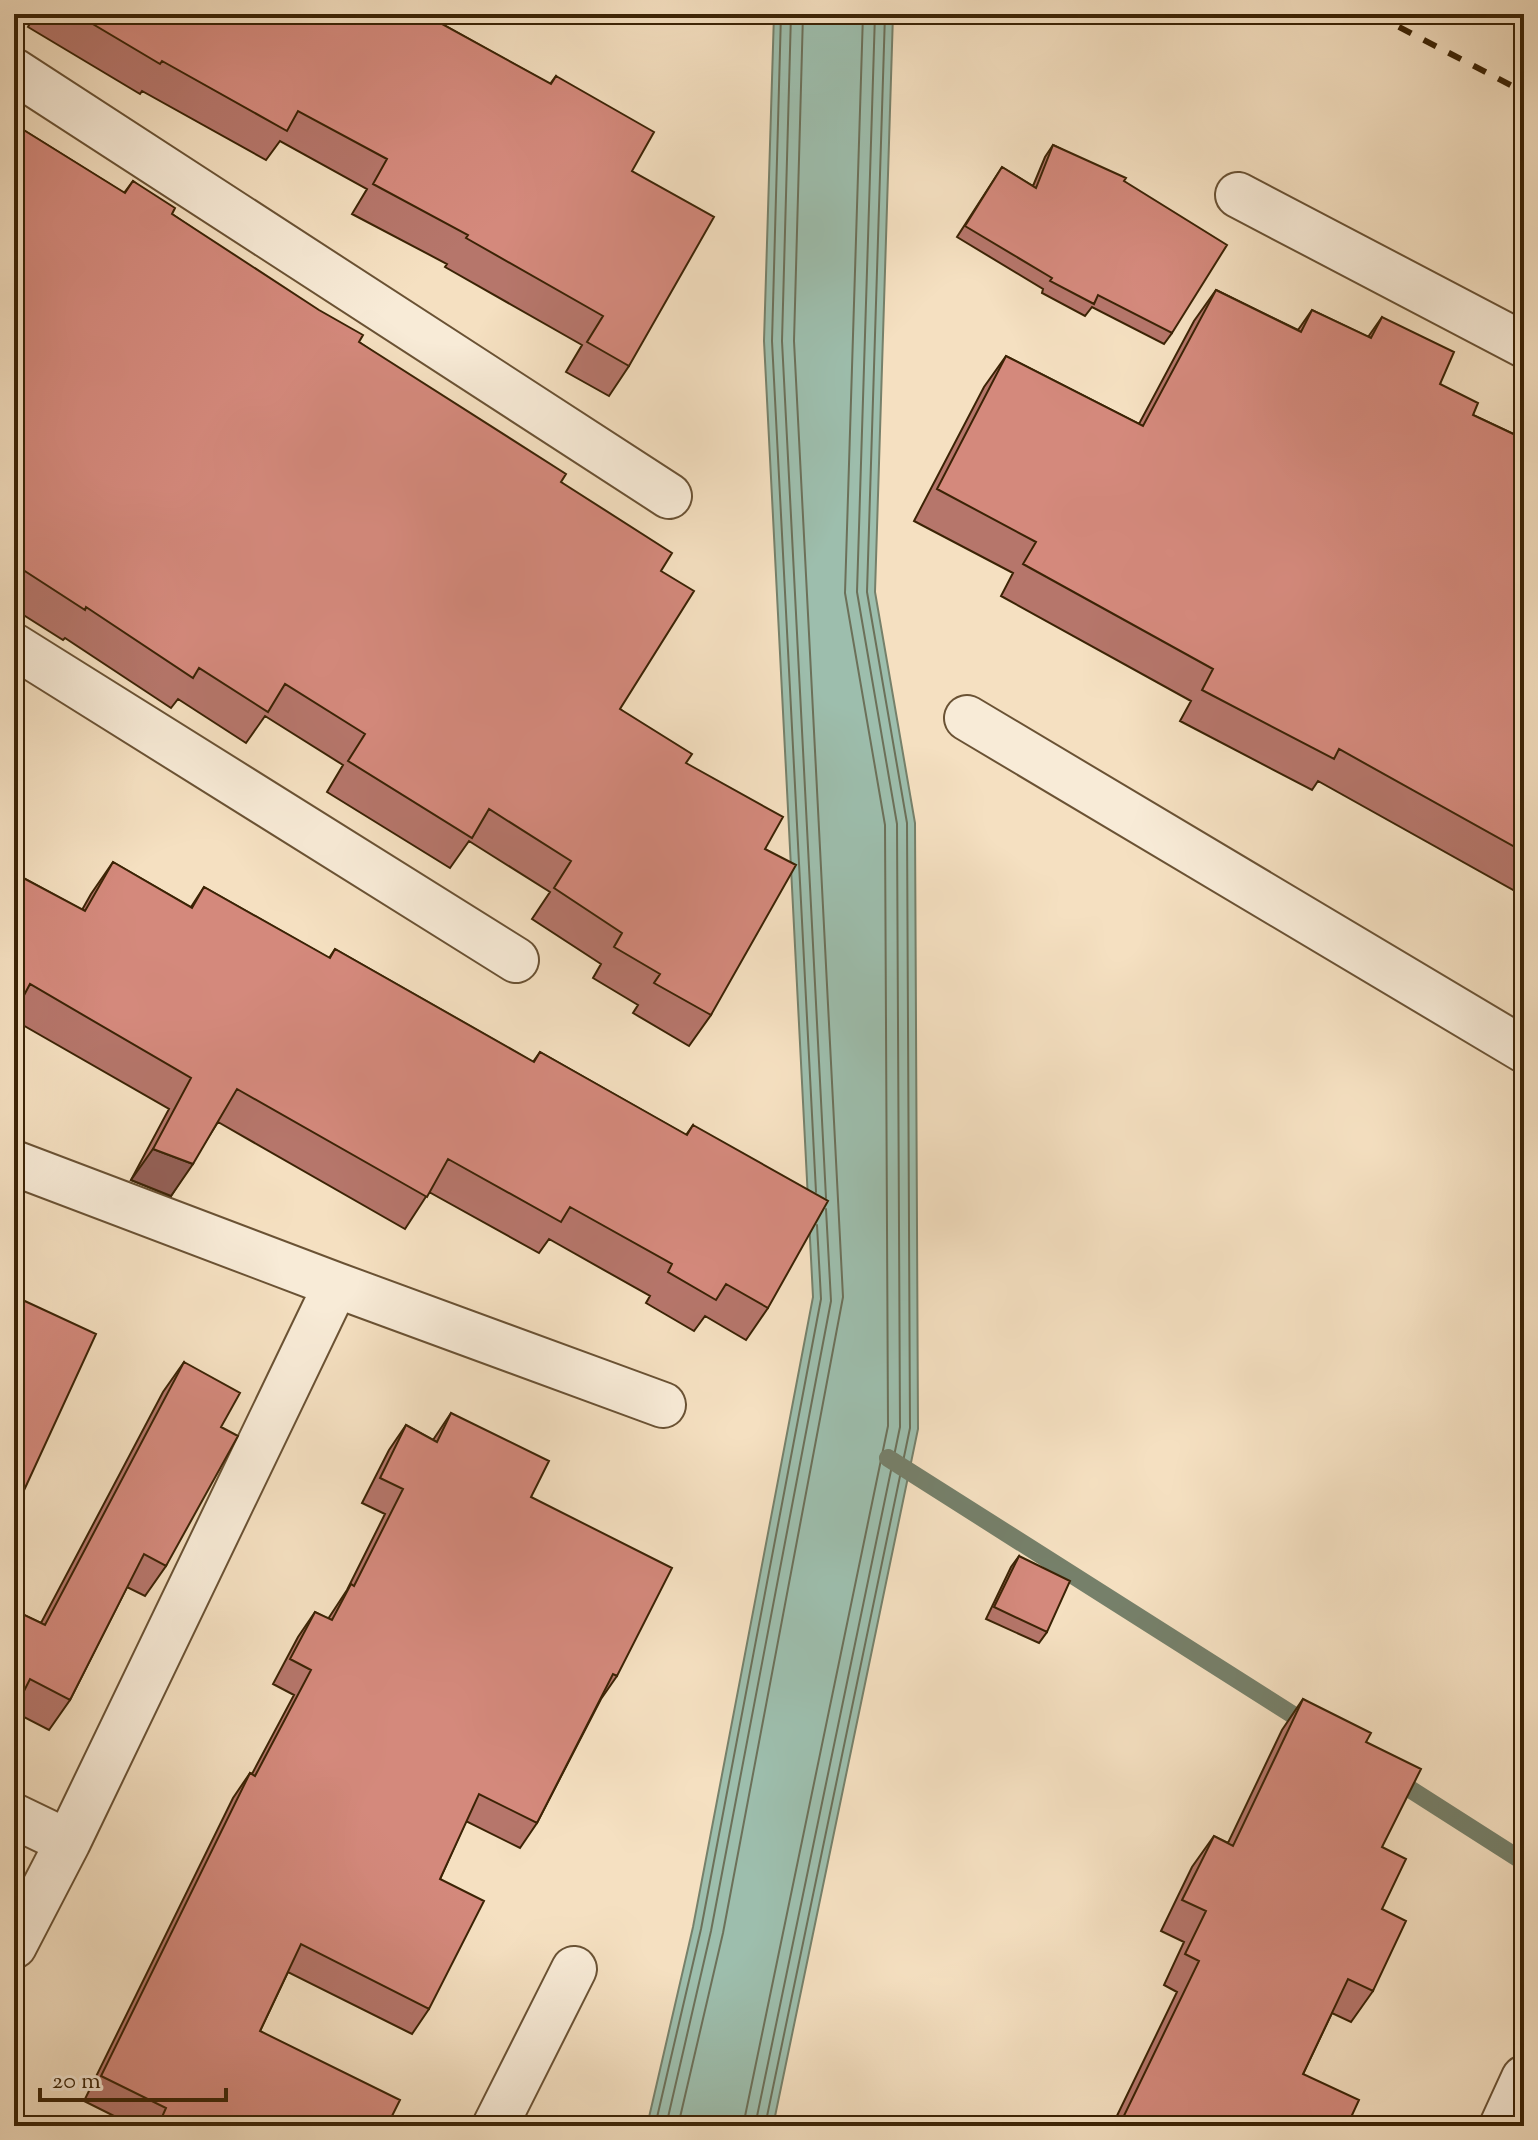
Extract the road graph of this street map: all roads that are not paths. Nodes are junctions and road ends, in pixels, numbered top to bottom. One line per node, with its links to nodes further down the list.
1 (14, 71): 4 (street)
2 (1238, 195): 3 (street)
3 (1524, 345)
4 (669, 496)
5 (14, 646): 7 (street)
6 (967, 718): 8 (street)
7 (516, 960)
8 (1524, 1050)
9 (14, 1163): 10 (street)
10 (336, 1285): 11 (street); 13 (street)
11 (663, 1405)
12 (14, 1816): 13 (street)
13 (68, 1842): 14 (street)
14 (14, 1946)
15 (574, 1969): 17 (street)
16 (1524, 2078): 18 (street)
17 (495, 2126)
18 (1502, 2126)

